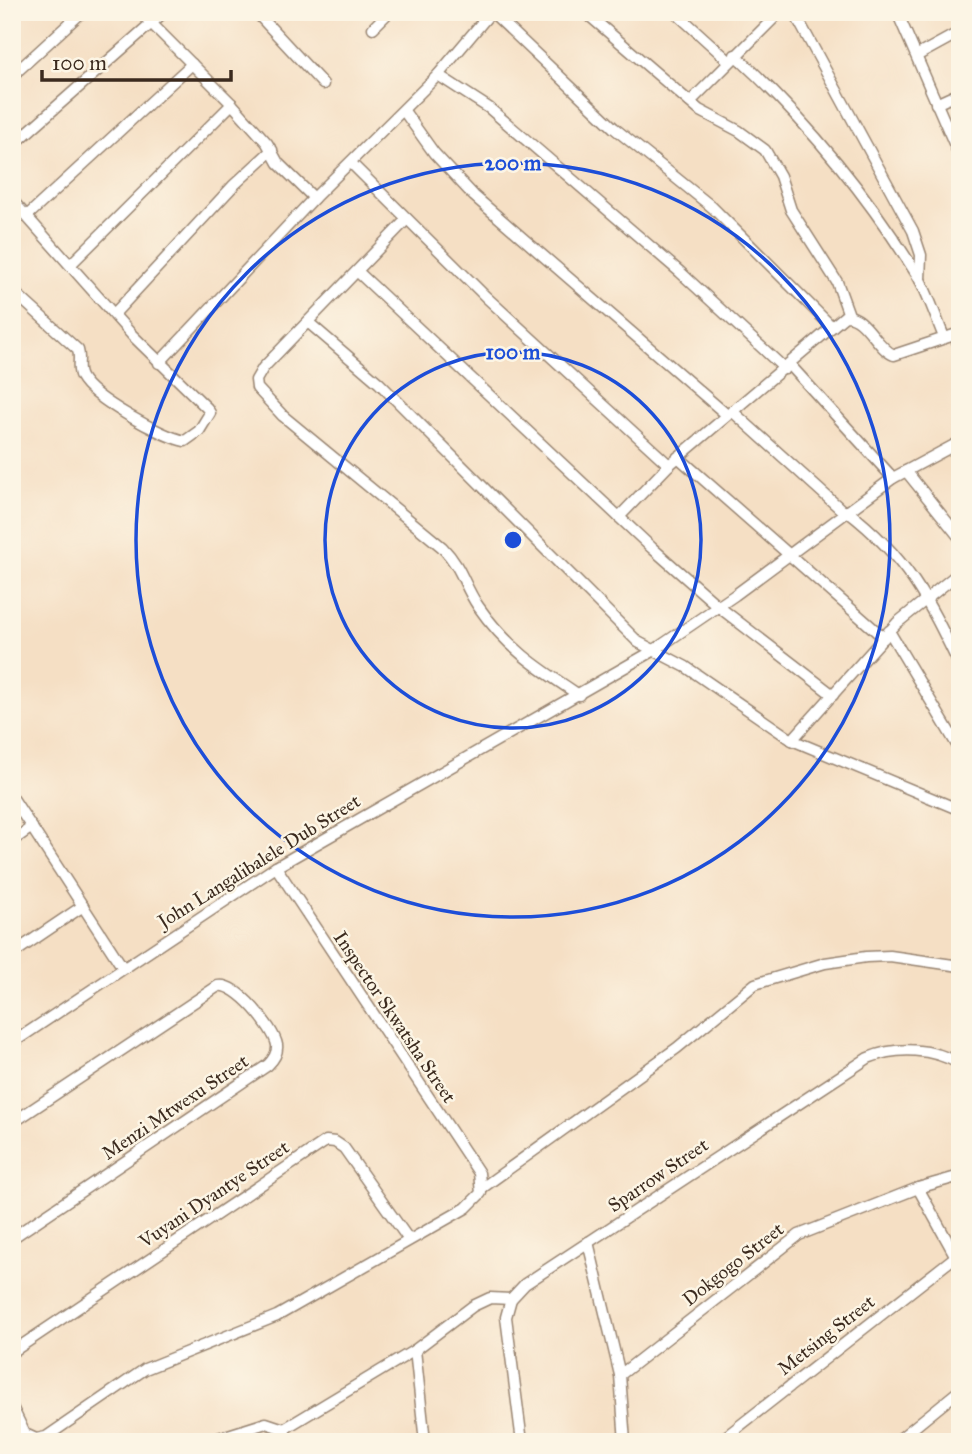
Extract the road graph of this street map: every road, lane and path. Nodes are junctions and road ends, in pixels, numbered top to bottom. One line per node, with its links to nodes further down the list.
1 (82, 12): 19 (street)
2 (140, 12): 12 (street)
3 (164, 12): 12 (street)
4 (256, 12): 20 (street)
5 (389, 12): 13 (street)
6 (491, 12): 18 (street); 41 (street)
7 (585, 12): 22 (street)
8 (674, 12): 16 (street)
9 (780, 12): 16 (street)
10 (794, 12): 36 (street)
11 (897, 12): 15 (street)
12 (151, 23): 17 (street); 26 (street)
13 (373, 28)
14 (960, 32): 15 (street)
15 (918, 55): 24 (street)
16 (732, 58): 22 (street); 36 (street)
17 (192, 64): 23 (street); 32 (street)
18 (438, 75): 25 (street); 45 (street)
19 (12, 76)
20 (323, 84)
21 (960, 93): 24 (street)
22 (690, 102): 39 (street)
23 (232, 104): 27 (street); 34 (street)
24 (936, 104): 28 (street)
25 (404, 111): 29 (street); 46 (street)
26 (12, 146)
27 (272, 150): 30 (street); 38 (street)
28 (958, 150)
29 (351, 163): 30 (street); 33 (street)
30 (314, 198): 44 (street)
31 (12, 200): 32 (street)
32 (27, 216): 34 (street)
33 (407, 219): 35 (street); 49 (street)
34 (71, 264): 38 (street)
35 (358, 272): 40 (street); 53 (street)
36 (919, 280): 42 (street)
37 (12, 290): 44 (street)
38 (114, 314): 44 (street)
39 (849, 315): 41 (street); 42 (street)
40 (309, 323): 60 (street); 62 (street)
41 (831, 326): 45 (street)
42 (953, 335): 43 (street)
43 (960, 349)
44 (159, 363)
45 (787, 367): 46 (street); 51 (street)
46 (729, 413): 48 (street); 52 (street)
47 (960, 442): 50 (street, John Langalibalele Dub Street)
48 (678, 457): 49 (street); 55 (street)
49 (669, 465): 53 (street)
50 (906, 471): 51 (street, John Langalibalele Dub Street); 54 (street)
51 (893, 478): 52 (street, John Langalibalele Dub Street)
52 (846, 512): 55 (street, John Langalibalele Dub Street); 57 (street)
53 (619, 517): 58 (street)
54 (960, 538)
55 (789, 552): 58 (street, John Langalibalele Dub Street); 59 (street)
56 (960, 572): 57 (street)
57 (927, 597): 59 (street); 61 (street)
58 (719, 607): 60 (street, John Langalibalele Dub Street); 63 (street)
59 (887, 634): 63 (street); 65 (street)
60 (653, 651): 62 (street, John Langalibalele Dub Street); 64 (street)
61 (960, 666)
62 (579, 695): 70 (street, John Langalibalele Dub Street)
63 (833, 695): 64 (street)
64 (792, 740): 67 (street)
65 (960, 750)
66 (12, 797): 68 (street)
67 (960, 810)
68 (32, 827): 69 (street); 71 (street)
69 (12, 841)
70 (276, 867): 74 (street, John Langalibalele Dub Street); 79 (street, Inspector Skwatsha Street)
71 (83, 906): 72 (street); 74 (street)
72 (12, 954)
73 (960, 967): 79 (street)
74 (123, 968): 75 (street, John Langalibalele Dub Street)
75 (12, 1043)
76 (960, 1064): 83 (street, Sparrow Street)
77 (12, 1123): 81 (street, Menzi Mtwexu Street)
78 (960, 1177): 80 (street, Dokgogo Street)
79 (482, 1188): 82 (street)
80 (918, 1188): 84 (street); 88 (street, Dokgogo Street)
81 (12, 1238)
82 (409, 1240): 87 (street, Vuyani Dyantye Street); 90 (street)
83 (588, 1242): 85 (street, Sparrow Street); 88 (street)
84 (957, 1261): 97 (street, Metsing Street)
85 (511, 1300): 86 (street); 95 (street)
86 (415, 1350): 91 (street); 94 (street)
87 (12, 1352)
88 (620, 1375): 96 (street)
89 (960, 1390): 98 (street)
90 (12, 1407)
91 (284, 1429): 92 (street); 93 (street)
92 (206, 1442)
93 (287, 1442)
94 (425, 1442)
95 (522, 1442)
96 (625, 1442)
97 (719, 1442)
98 (896, 1442)

